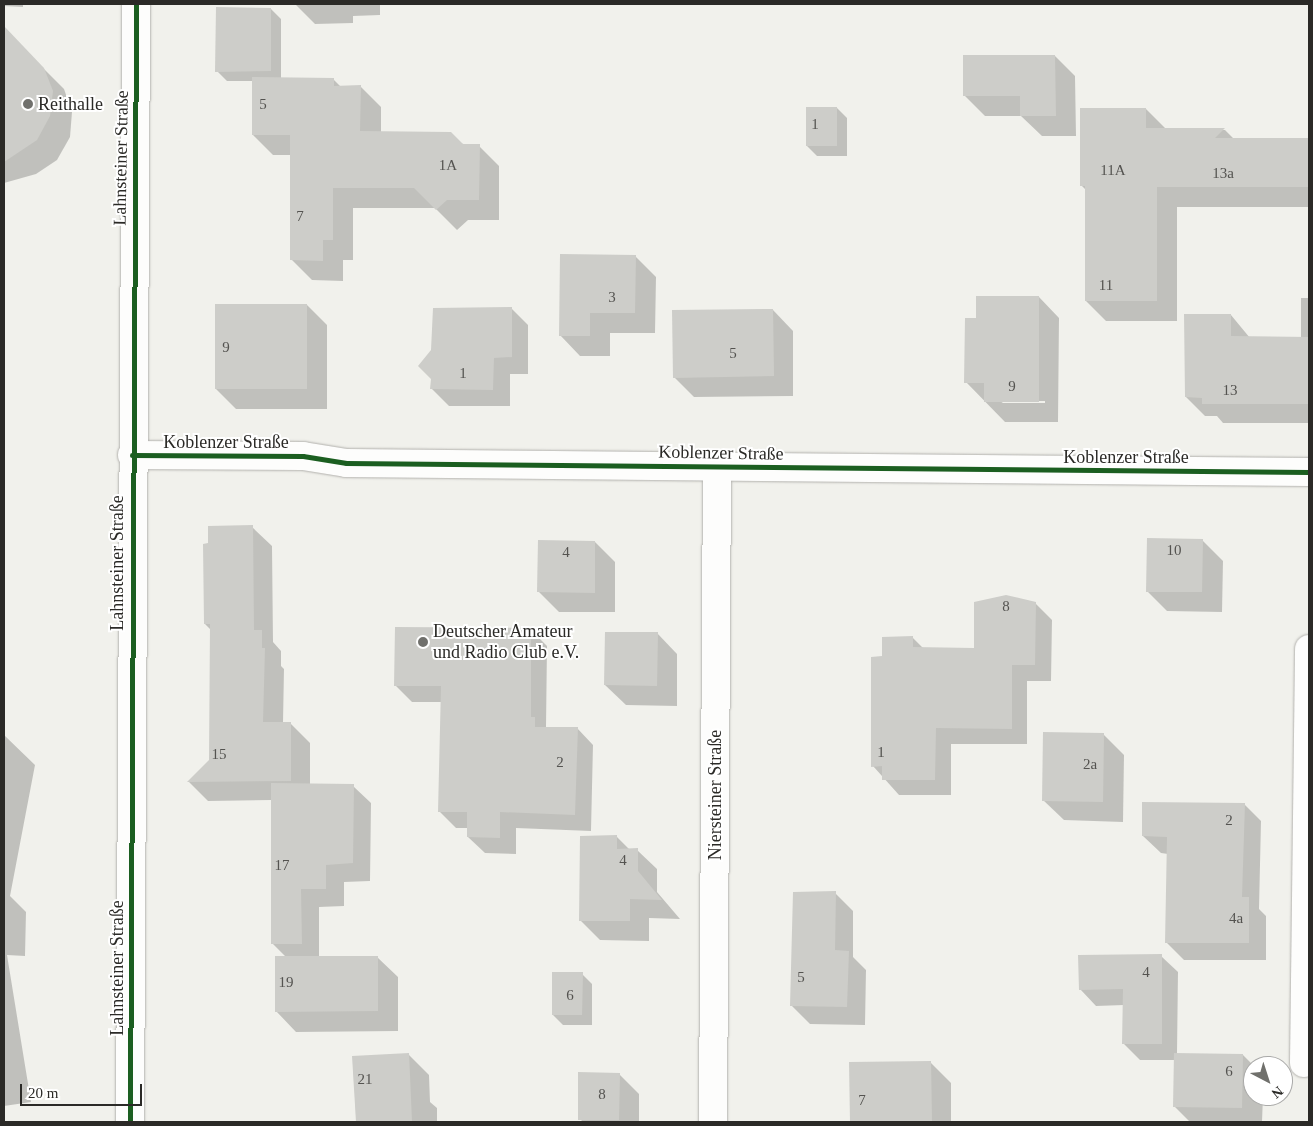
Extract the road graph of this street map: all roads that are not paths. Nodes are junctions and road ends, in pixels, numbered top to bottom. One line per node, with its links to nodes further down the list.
1 (136, 4): 2 (street, Lahnsteiner Straße)
2 (132, 455): 3 (street, Koblenzer Straße); 8 (street, Lahnsteiner Straße)
3 (717, 468): 4 (street, Koblenzer Straße); 7 (street, Niersteiner Straße)
4 (1309, 472)
5 (1309, 649): 6 (street)
6 (1304, 1063)
7 (713, 1121)
8 (130, 1122)

